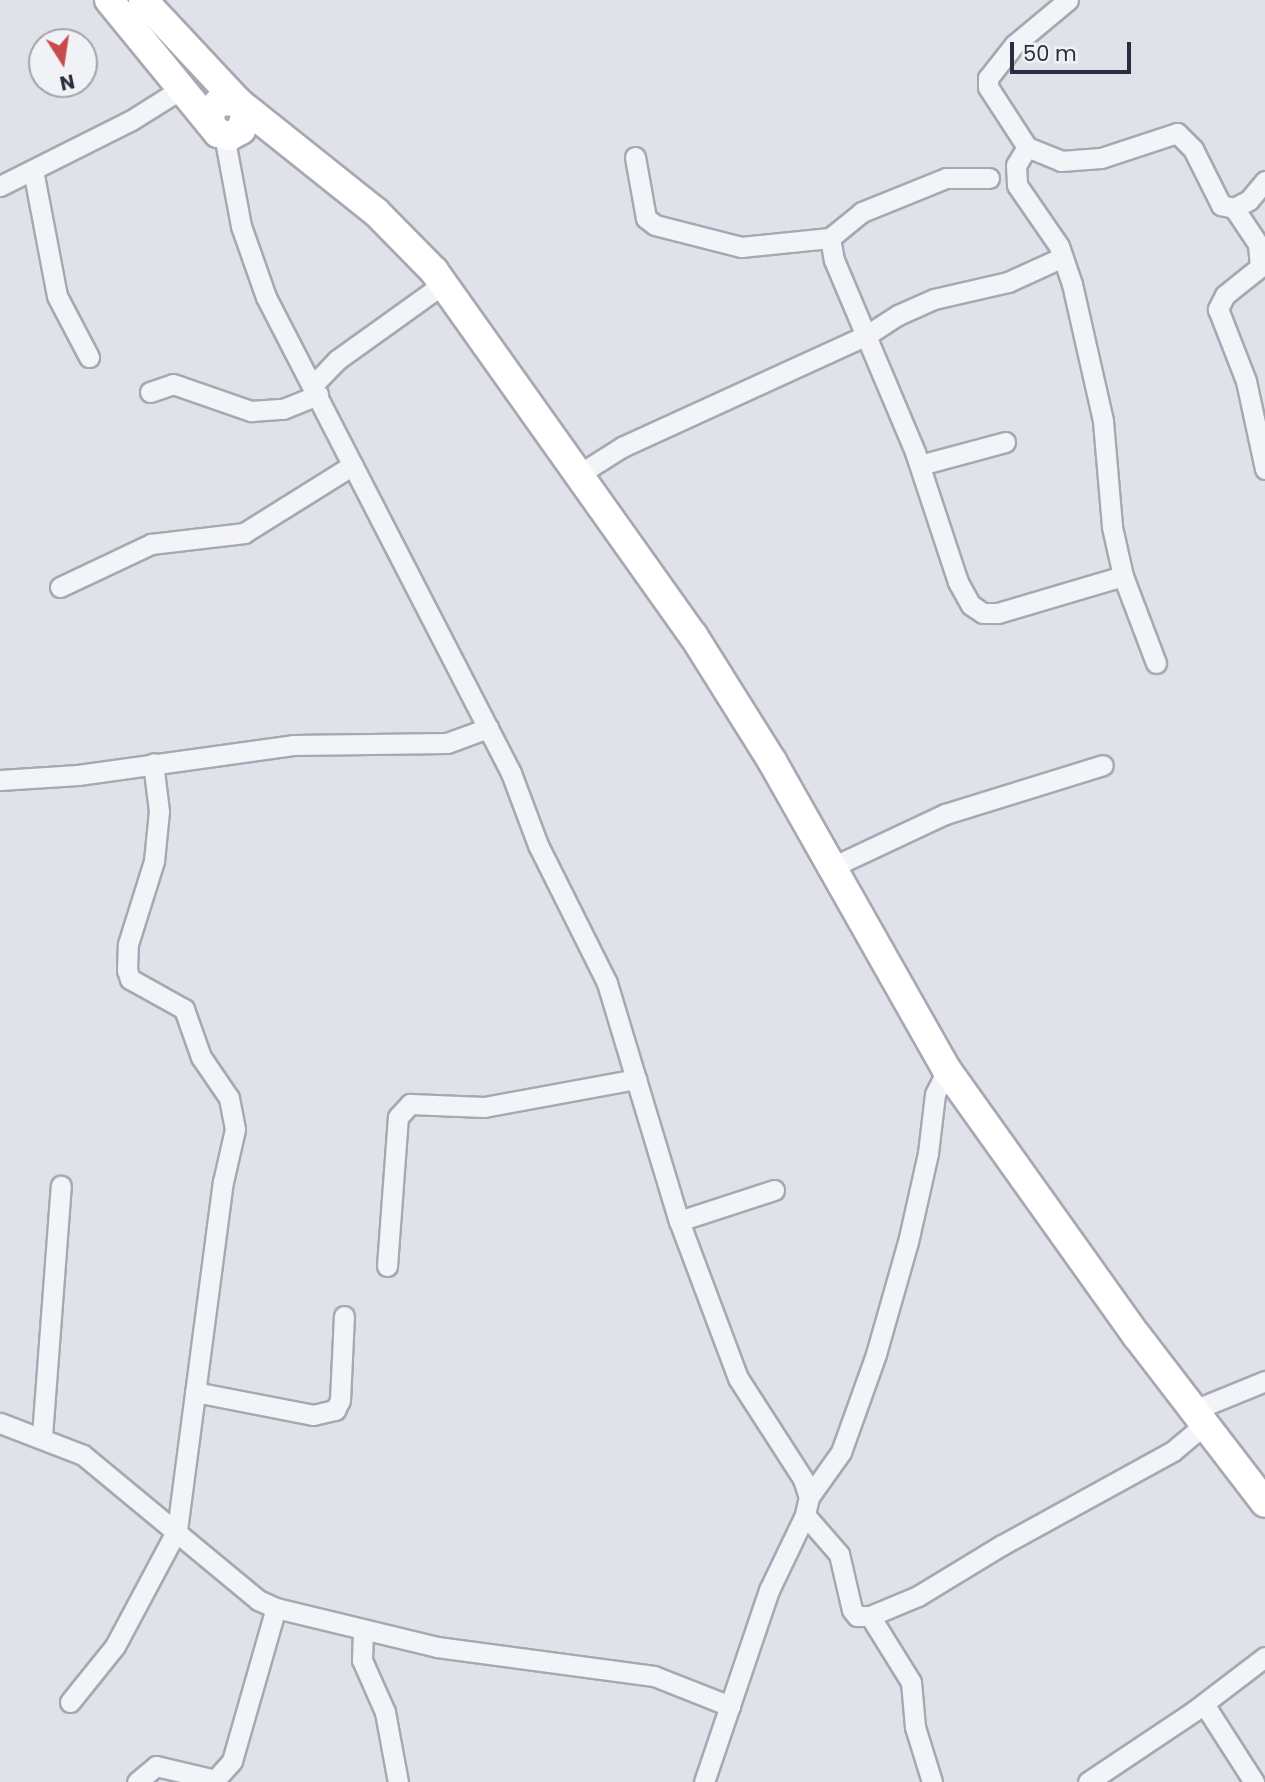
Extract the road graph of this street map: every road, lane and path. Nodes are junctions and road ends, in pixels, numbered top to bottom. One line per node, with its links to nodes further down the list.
1 (108, 0): 4 (main road)
2 (143, 0): 5 (main road)
3 (1068, 0): 7 (street)
4 (181, 89): 6 (main road); 9 (street)
5 (242, 107): 6 (main road); 16 (main road)
6 (217, 129): 19 (street)
7 (1027, 147): 13 (street); 15 (street)
8 (635, 157): 14 (street)
9 (33, 170): 12 (street); 18 (street)
10 (989, 178): 14 (street)
11 (1265, 181): 13 (street)
12 (0, 186)
13 (1234, 208): 24 (street)
14 (830, 239): 17 (street)
15 (1063, 257): 17 (street); 26 (street)
16 (443, 284): 19 (street); 25 (main road)
17 (867, 335): 23 (street); 25 (street)
18 (89, 357)
19 (316, 390): 20 (street); 22 (street)
20 (149, 393)
21 (1005, 442): 23 (street)
22 (353, 464): 27 (street); 29 (street)
23 (920, 465): 26 (street)
24 (1265, 468)
25 (581, 474): 33 (main road)
26 (1124, 576): 28 (street)
27 (60, 587)
28 (1156, 663)
29 (488, 728): 30 (street); 35 (street)
30 (153, 762): 32 (street); 42 (street)
31 (1103, 765): 33 (street)
32 (0, 780)
33 (832, 867): 34 (main road)
34 (947, 1070): 43 (main road); 47 (street)
35 (636, 1079): 38 (street); 39 (street)
36 (61, 1186): 45 (street)
37 (774, 1190): 38 (street)
38 (679, 1221): 47 (street)
39 (387, 1266)
40 (344, 1316): 42 (street)
41 (1265, 1381): 43 (street)
42 (195, 1392): 48 (street)
43 (1199, 1417): 46 (main road); 50 (street)
44 (0, 1423): 45 (street)
45 (42, 1436): 48 (street)
46 (1265, 1503)
47 (807, 1506): 50 (street); 55 (street)
48 (177, 1530): 49 (street); 53 (street)
49 (276, 1608): 51 (street); 56 (street)
50 (870, 1616): 59 (street)
51 (363, 1631): 55 (street); 57 (street)
52 (1265, 1657): 54 (street)
53 (70, 1702)
54 (1204, 1704): 60 (street); 61 (street)
55 (730, 1706): 58 (street)
56 (137, 1782)
57 (398, 1782)
58 (704, 1782)
59 (932, 1782)
60 (1087, 1782)
61 (1254, 1782)

